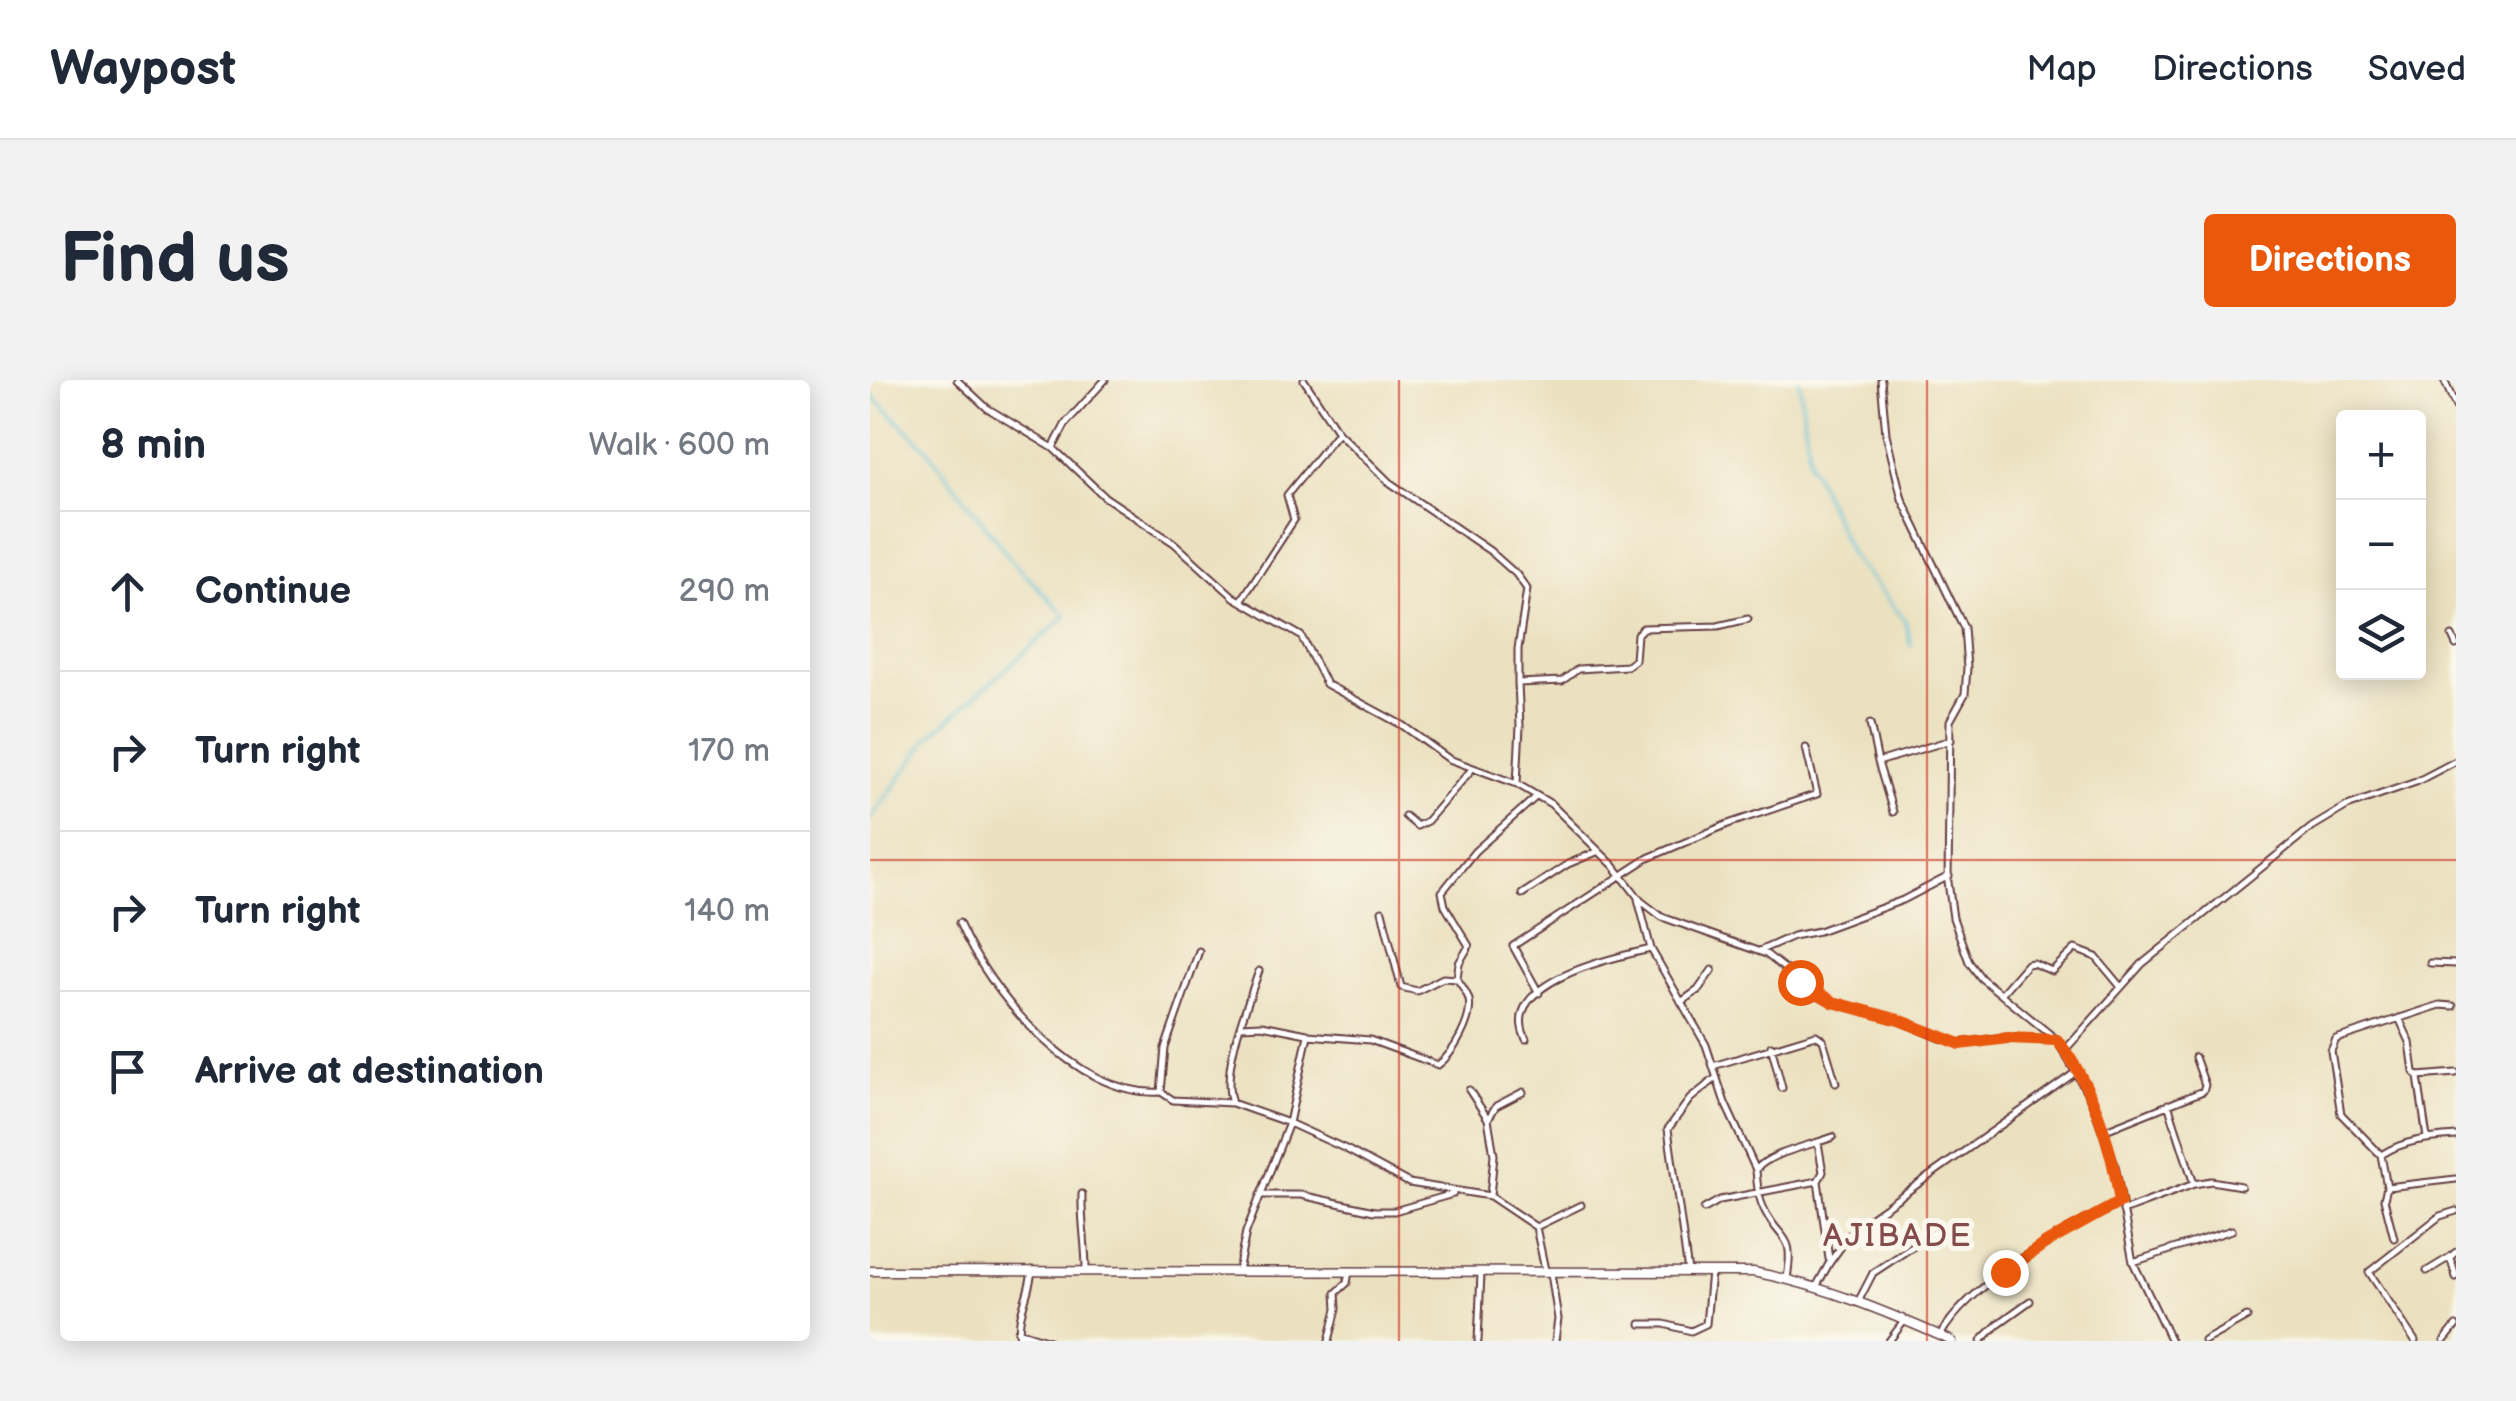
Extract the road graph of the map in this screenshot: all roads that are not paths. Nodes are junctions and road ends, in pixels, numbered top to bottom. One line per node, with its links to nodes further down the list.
1 (957, 380): 8 (street)
2 (1105, 380): 8 (street)
3 (1304, 380): 7 (street)
4 (1881, 380): 15 (street)
5 (2444, 380): 6 (street)
6 (2456, 407)
7 (1338, 432): 9 (street); 13 (street)
8 (1053, 448): 9 (street)
9 (1241, 601): 19 (street)
10 (1748, 619): 13 (street)
11 (2452, 636): 12 (street)
12 (2456, 645)
13 (1518, 682): 20 (street)
14 (1870, 724): 18 (street)
15 (1950, 740): 18 (street); 26 (street)
16 (1806, 748): 25 (street)
17 (2456, 761): 39 (street)
18 (1878, 762): 22 (street)
19 (1472, 768): 20 (street); 23 (street)
20 (1516, 784): 21 (street)
21 (1537, 796): 24 (street); 38 (street)
22 (1893, 812)
23 (1404, 816)
24 (1598, 851): 25 (street); 27 (street)
25 (1620, 875): 28 (street); 40 (street)
26 (1948, 876): 33 (street); 41 (street)
27 (1522, 894)
28 (1637, 896): 31 (street); 33 (street)
29 (1382, 910): 38 (street)
30 (960, 923): 60 (street)
31 (1651, 949): 40 (street); 42 (street)
32 (1198, 952): 60 (street)
33 (1760, 952): 48 (street)
34 (2430, 963): 35 (street)
35 (2456, 964)
36 (1712, 970): 42 (street)
37 (1259, 971): 45 (street)
38 (1457, 979): 46 (street)
39 (2120, 986): 41 (street); 50 (street)
40 (1538, 993): 47 (street)
41 (2001, 994): 48 (street)
42 (1681, 1002): 52 (street)
43 (2453, 1006): 44 (street)
44 (2398, 1018): 55 (street); 71 (street)
45 (1241, 1026): 46 (street); 62 (street)
46 (1308, 1035): 65 (street)
47 (1526, 1039)
48 (2057, 1040): 50 (street)
49 (1771, 1046): 52 (street); 57 (street); 58 (street)
50 (2065, 1050): 53 (street)
51 (2195, 1057): 63 (street)
52 (1714, 1066): 56 (street)
53 (2076, 1072): 66 (street); 93 (street)
54 (2456, 1073): 55 (street)
55 (2418, 1076): 69 (street)
56 (1716, 1078): 72 (street); 103 (street)
57 (1836, 1083)
58 (1782, 1088)
59 (1469, 1090): 64 (street)
60 (1161, 1092): 62 (street)
61 (1523, 1092): 64 (street)
62 (1232, 1103): 65 (street)
63 (2168, 1104): 66 (street); 75 (street)
64 (1488, 1119): 82 (street)
65 (1288, 1123): 79 (street); 81 (street)
66 (2103, 1131): 83 (street)
67 (2456, 1136): 69 (street)
68 (1833, 1137): 70 (street)
69 (2427, 1138): 71 (street)
70 (1818, 1143): 72 (street); 74 (street)
71 (2381, 1156): 77 (street)
72 (1756, 1170): 78 (street)
73 (2456, 1180): 77 (street)
74 (1818, 1181): 78 (street); 93 (street)
75 (2194, 1184): 76 (street); 86 (street)
76 (2241, 1186)
77 (2387, 1187): 91 (street)
78 (1759, 1192): 85 (street); 106 (street)
79 (1457, 1193): 81 (street); 82 (street)
80 (1082, 1194): 96 (street)
81 (1260, 1195): 101 (street)
82 (1490, 1196): 88 (street)
83 (2120, 1202): 86 (street); 115 (street)
84 (1581, 1205): 88 (street)
85 (1704, 1209)
86 (2123, 1211): 94 (street)
87 (2456, 1211): 126 (street)
88 (1536, 1227): 98 (street)
89 (2232, 1230): 94 (street)
90 (1935, 1232): 109 (street)
91 (2394, 1238)
92 (2453, 1254): 99 (street); 105 (street)
93 (1830, 1262): 107 (street)
94 (2133, 1262): 124 (street)
95 (1032, 1270): 96 (main road); 100 (main road); 114 (street)
96 (1086, 1270): 101 (main road)
97 (1480, 1270): 98 (main road); 102 (main road); 119 (street)
98 (1548, 1270): 103 (main road); 120 (street)
99 (2428, 1270)
100 (870, 1271)
101 (1238, 1271): 102 (main road)
102 (1350, 1272): 118 (street)
103 (1688, 1272): 104 (main road)
104 (1711, 1272): 106 (main road); 112 (street)
105 (2456, 1277)
106 (1787, 1278): 107 (main road)
107 (1816, 1287): 109 (main road)
108 (2030, 1301): 123 (street)
109 (1858, 1302): 111 (main road)
110 (2248, 1317): 125 (street)
111 (1906, 1320): 115 (main road); 121 (street)
112 (1641, 1324)
113 (2456, 1326): 127 (street)
114 (1018, 1331): 116 (street); 117 (street)
115 (1940, 1336): 122 (main road)
116 (1020, 1341)
117 (1049, 1341)
118 (1329, 1341)
119 (1478, 1341)
120 (1555, 1341)
121 (1888, 1341)
122 (1952, 1341)
123 (1981, 1341)
124 (2171, 1341)
125 (2204, 1341)
126 (2415, 1341)
127 (2444, 1341)

